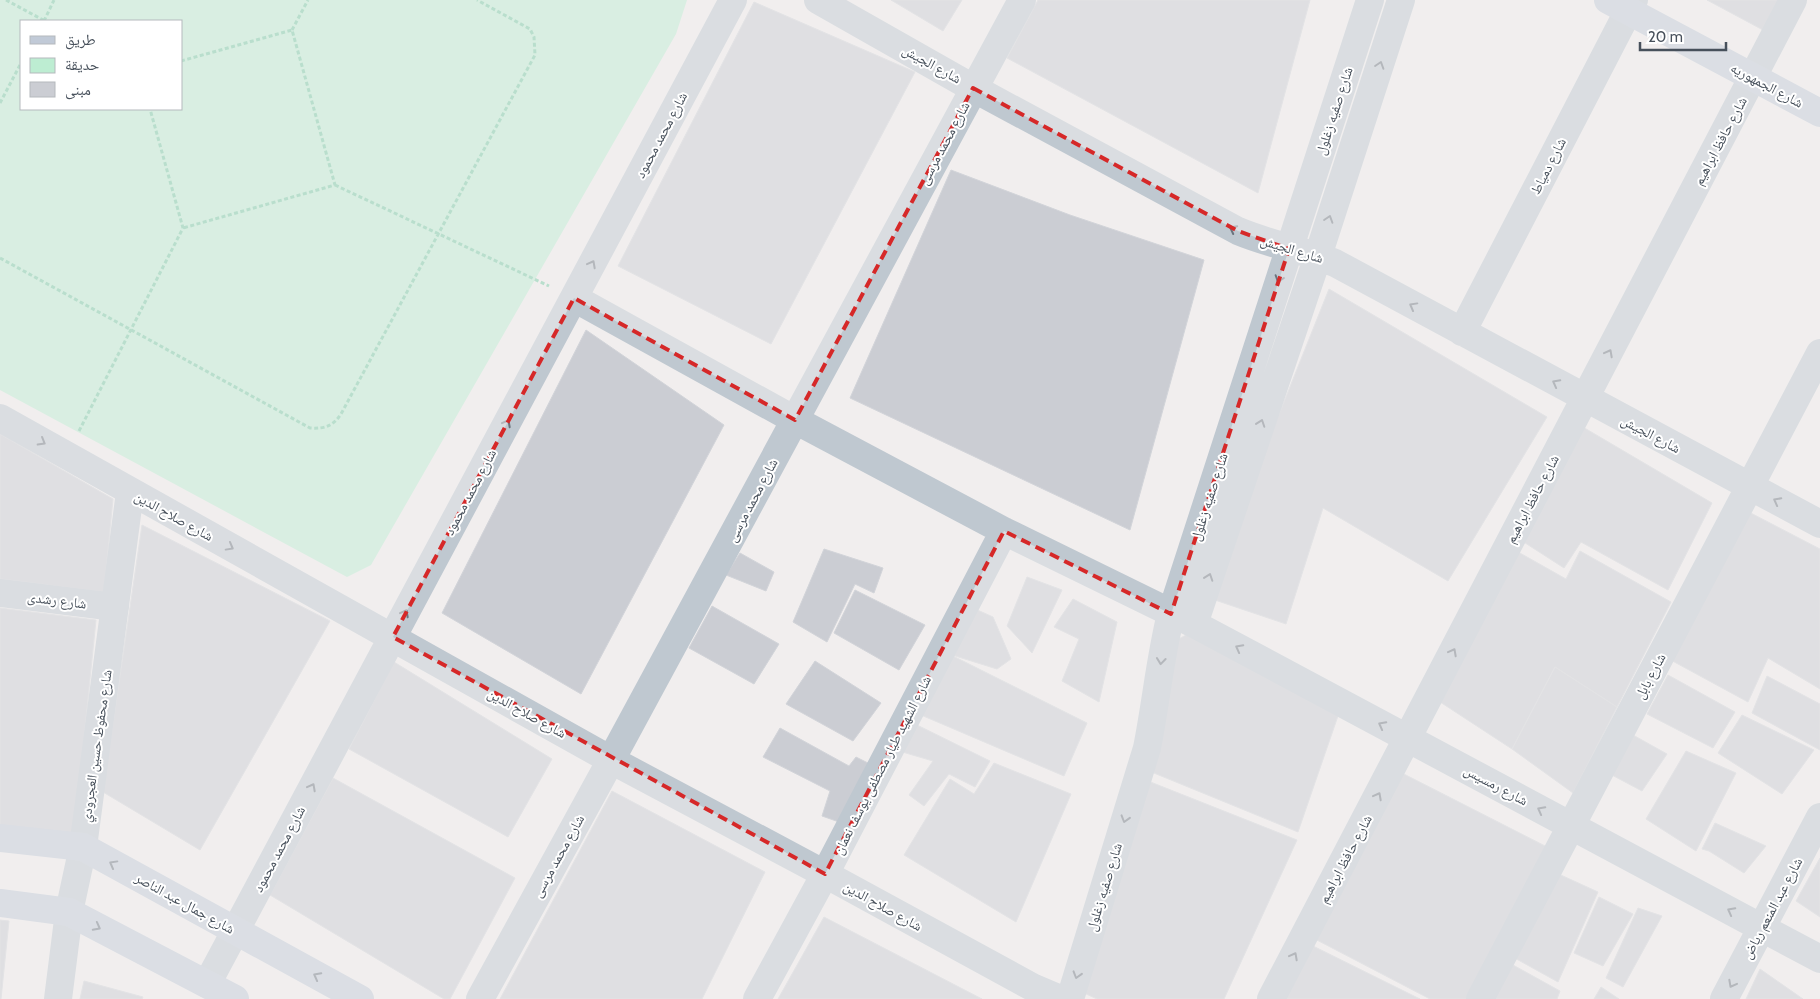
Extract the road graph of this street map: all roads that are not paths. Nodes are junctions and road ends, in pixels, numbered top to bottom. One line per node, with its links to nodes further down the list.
1 (733, 0): 13 (street, شارع محمد محمود, one-way to 1)
2 (818, 0): 9 (street, شارع الجيش)
3 (1022, 0): 9 (street, شارع محمد مرسى)
4 (1370, 0): 11 (street, شارع صفيه زغلول)
5 (1401, 0): 12 (street, شارع صفيه زغلول, one-way to 5)
6 (1793, 0): 8 (street, شارع حافظ ابراهيم)
7 (1623, 4): 8 (main road, شارع الجمهوريه); 14 (street, شارع دمياط)
8 (1753, 77): 10 (main road, شارع الجمهوريه); 16 (street, شارع حافظ ابراهيم, one-way to 8)
9 (973, 88): 11 (street, شارع الجيش, one-way to 9); 18 (street, شارع محمد مرسى)
10 (1820, 113)
11 (1289, 249): 12 (street, شارع الجيش); 25 (street, شارع صفيه زغلول, one-way to 25)
12 (1318, 256): 14 (street, شارع الجيش, one-way to 12); 25 (street, شارع صفيه زغلول, one-way to 12)
13 (574, 298): 18 (street, شارع رمسيس); 26 (street, شارع محمد محمود, one-way to 13)
14 (1462, 332): 16 (street, شارع الجيش, one-way to 14)
15 (1820, 352): 19 (street, شارع بابل)
16 (1585, 398): 19 (street, شارع الجيش); 27 (street, شارع حافظ ابراهيم, one-way to 16)
17 (0, 418): 20 (street, شارع صلاح الدين, one-way to 20)
18 (796, 420): 22 (street, شارع رمسيس); 28 (street, شارع محمد مرسى)
19 (1750, 486): 21 (street, شارع الجيش, one-way to 19); 30 (street, شارع بابل)
20 (130, 492): 24 (street, شارع محفوظ حسين العجرودي); 26 (street, شارع صلاح الدين, one-way to 26)
21 (1820, 524)
22 (1004, 530): 25 (street, شارع رمسيس); 33 (street, شارع الشهيد طيار مصطفى يوسف نعمان)
23 (0, 593): 24 (street, شارع رشدى)
24 (115, 607): 32 (street, شارع محفوظ حسين العجرودي)
25 (1182, 618): 27 (street, شارع رمسيس, one-way to 25); 46 (street, شارع صفيه زغلول, one-way to 46)
26 (392, 637): 28 (street, شارع صلاح الدين); 37 (street, شارع محمد محمود, one-way to 26)
27 (1408, 738): 30 (street, شارع رمسيس, one-way to 27); 47 (street, شارع حافظ ابراهيم, one-way to 27)
28 (611, 760): 33 (street, شارع صلاح الدين); 43 (street, شارع محمد مرسى)
29 (1820, 817): 36 (street, شارع عبد المنعم رياض)
30 (1571, 826): 36 (street, شارع رمسيس, one-way to 30); 48 (street, شارع بابل)
31 (0, 838): 32 (main road, شارع جمال عبد الناصر)
32 (83, 846): 35 (street, شارع محفوظ حسين العجرودي); 37 (main road, شارع جمال عبد الناصر, one-way to 32)
33 (825, 874): 44 (street, شارع الشهيد طيار مصطفى يوسف نعمان); 45 (street, شارع صلاح الدين)
34 (0, 903): 35 (main road)
35 (68, 912): 39 (main road, one-way to 39); 40 (street, شارع محفوظ حسين العجرودي)
36 (1762, 928): 38 (street, شارع رمسيس); 49 (street, شارع عبد المنعم رياض, one-way to 49)
37 (235, 932): 39 (street, شارع محمد محمود); 42 (main road, شارع جمال عبد الناصر, one-way to 37)
38 (1820, 959)
39 (207, 984): 41 (main road)
40 (58, 999)
41 (235, 999)
42 (360, 999)
43 (480, 999)
44 (757, 999)
45 (1060, 999)
46 (1070, 999)
47 (1272, 999)
48 (1480, 999)
49 (1724, 999)

